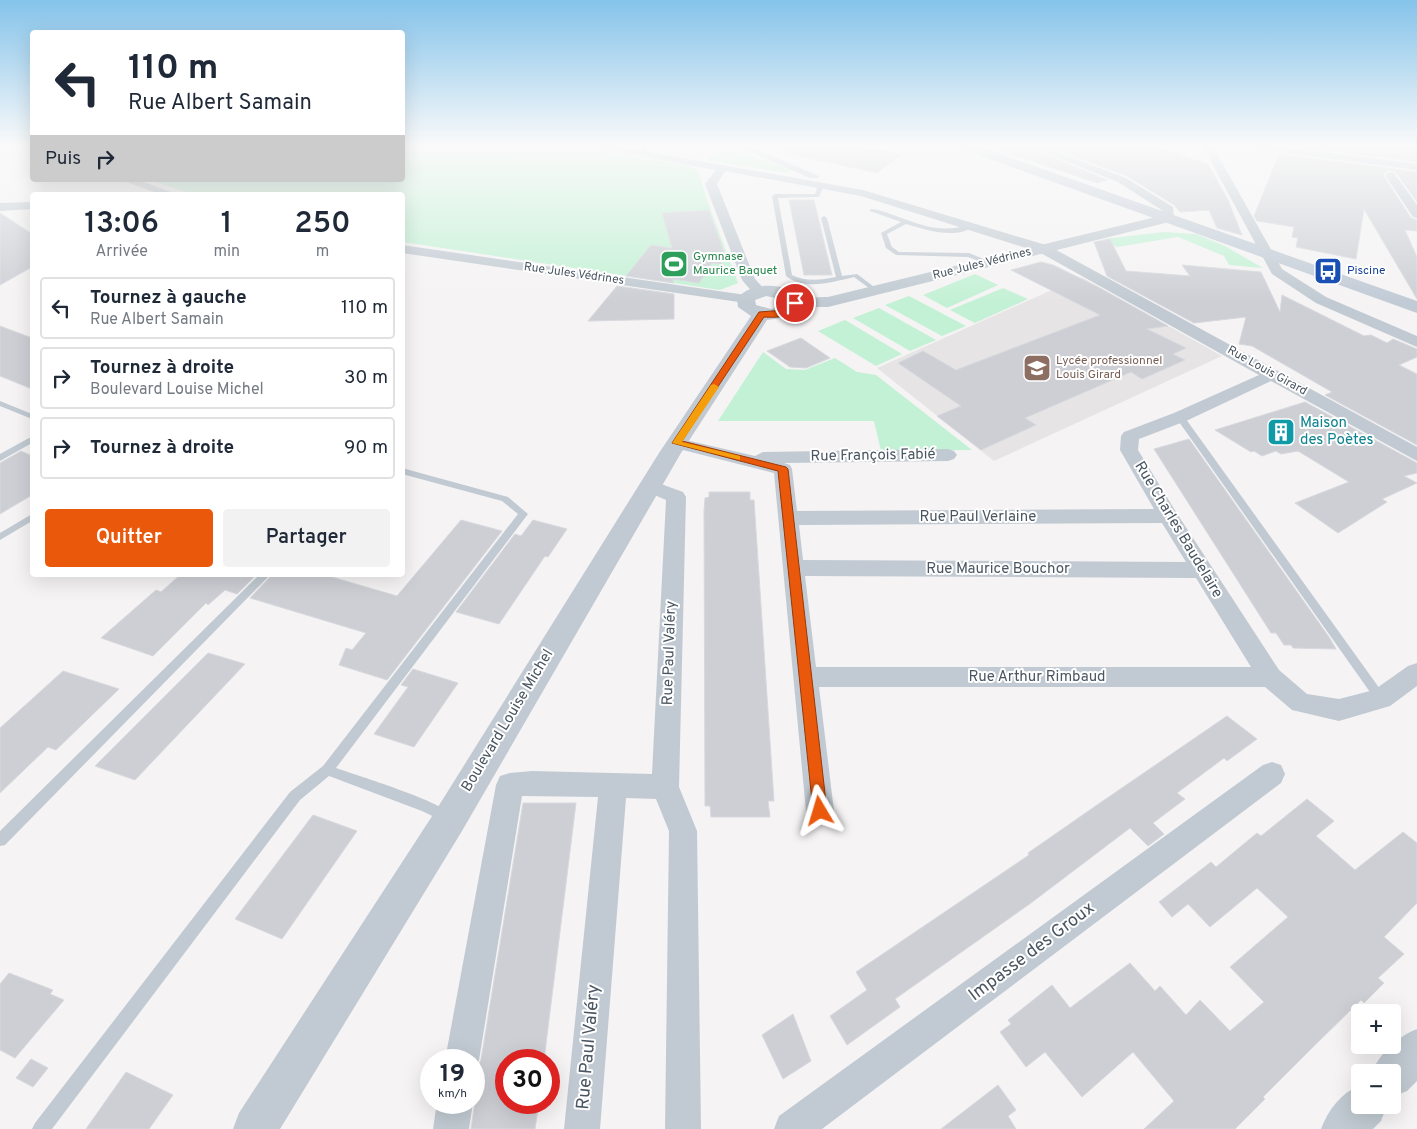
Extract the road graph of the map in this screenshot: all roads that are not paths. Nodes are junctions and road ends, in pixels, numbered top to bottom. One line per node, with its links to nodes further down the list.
1 (717, 198): 22 (street)
2 (775, 198): 20 (lane)
3 (878, 198): 15 (street, Rue Louis Girard)
4 (1112, 198): 13 (main road)
5 (1150, 198): 13 (street)
6 (1236, 198): 18 (street)
7 (1406, 198): 11 (street)
8 (0, 206): 9 (street)
9 (30, 206)
10 (872, 210): 14 (lane)
11 (1417, 214)
12 (824, 218): 20 (lane)
13 (1168, 218): 16 (street, Rue Jules Védrines); 18 (main road)
14 (907, 221): 15 (lane); 19 (lane)
15 (972, 226): 16 (street, Rue Louis Girard)
16 (1044, 248): 19 (street, Rue Jules Védrines); 27 (street, Rue Louis Girard)
17 (405, 249): 22 (street, Rue Jules Védrines)
18 (1266, 254): 24 (main road); 26 (street)
19 (988, 262): 21 (street, Rue Jules Védrines)
20 (839, 278): 21 (lane)
21 (875, 290): 23 (street, Rue Jules Védrines)
22 (753, 296): 23 (street); 25 (street)
23 (794, 302): 25 (street)
24 (1417, 307)
25 (762, 314): 32 (street, Boulevard Louise Michel)
26 (1417, 342)
27 (1274, 374): 30 (street, Rue Charles Baudelaire); 34 (street, Rue Louis Girard)
28 (0, 403): 29 (lane)
29 (30, 416)
30 (1180, 417): 39 (street, Rue Charles Baudelaire); 49 (lane)
31 (30, 441): 35 (lane)
32 (677, 443): 36 (street); 38 (street, Boulevard Louise Michel)
33 (948, 455): 36 (street, Rue François Fabié)
34 (1417, 455)
35 (0, 458)
36 (737, 458): 41 (street)
37 (405, 472): 50 (lane)
38 (650, 486): 51 (street, Boulevard Louise Michel); 55 (street, Rue Paul Valéry)
39 (1168, 516): 41 (street, Rue Paul Verlaine); 44 (street, Rue Charles Baudelaire)
40 (30, 517): 42 (lane)
41 (788, 518): 43 (street)
42 (0, 537)
43 (794, 568): 44 (street, Rue Maurice Bouchor); 47 (street)
44 (1202, 570): 48 (street, Rue Charles Baudelaire)
45 (263, 577): 58 (lane)
46 (1417, 673): 49 (street)
47 (805, 677): 48 (street, Rue Arthur Rimbaud); 56 (street)
48 (1270, 677): 49 (street, Rue Charles Baudelaire)
49 (1382, 699)
50 (328, 770): 57 (lane); 64 (lane)
51 (478, 774): 53 (street); 57 (street, Boulevard Louise Michel)
52 (1272, 774): 69 (street, Impasse des Groux)
53 (510, 785): 54 (street); 59 (street)
54 (614, 786): 55 (street); 67 (street, Rue Paul Valéry)
55 (665, 787): 68 (street)
56 (820, 811)
57 (450, 819): 65 (street, Boulevard Louise Michel)
58 (0, 840)
59 (464, 1049)
60 (1417, 1050): 61 (street)
61 (1401, 1067)
62 (453, 1114): 66 (street)
63 (1357, 1114): 70 (street)
64 (41, 1129)
65 (255, 1129)
66 (451, 1129)
67 (582, 1129)
68 (682, 1129)
69 (792, 1129)
70 (1343, 1129)

